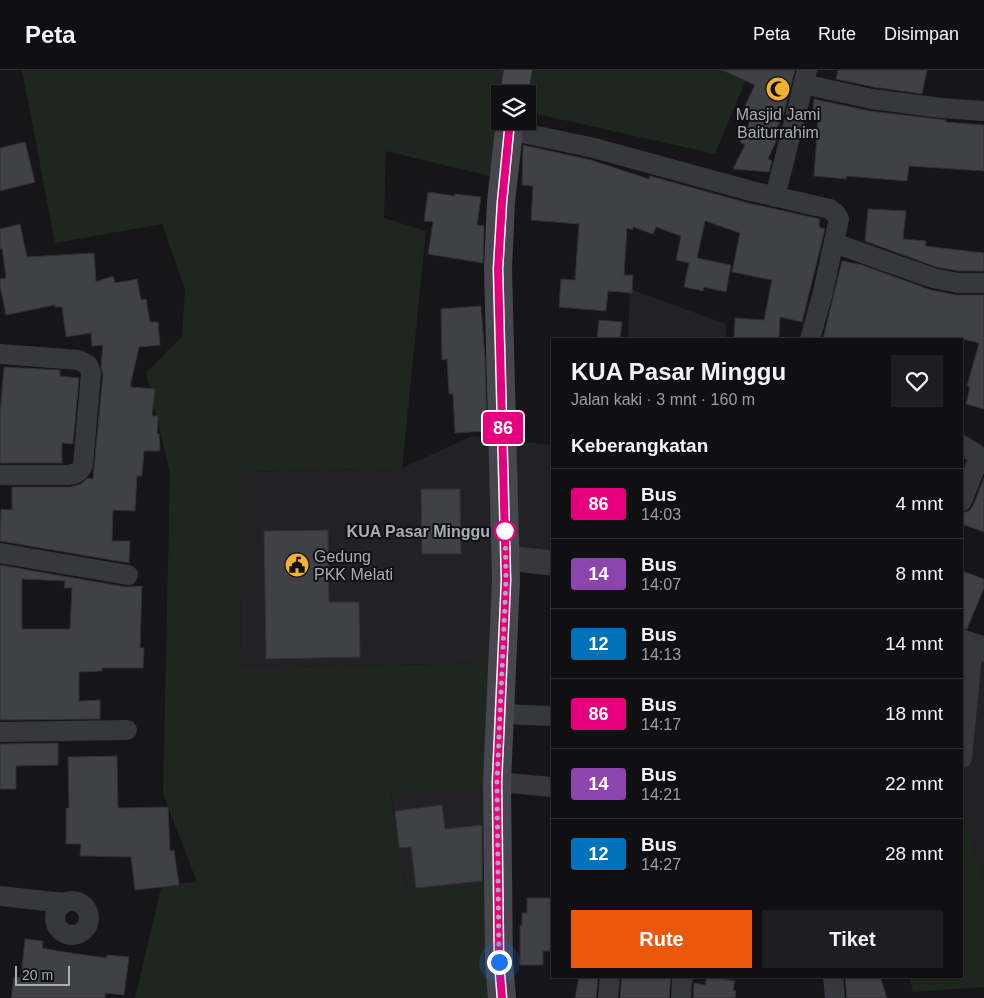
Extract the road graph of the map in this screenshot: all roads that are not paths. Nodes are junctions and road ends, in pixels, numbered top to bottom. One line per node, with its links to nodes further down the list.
1 (518, 70): 3 (main road)
2 (805, 77): 4 (street); 7 (street)
3 (516, 85)
4 (984, 111)
5 (509, 130): 17 (main road)
6 (524, 130): 7 (street)
7 (775, 197): 8 (street)
8 (834, 243): 9 (street); 10 (street)
9 (984, 283)
10 (810, 338)
11 (0, 354): 14 (street)
12 (963, 446): 13 (street)
13 (981, 459): 15 (street)
14 (0, 475)
15 (963, 499)
16 (0, 553): 19 (street)
17 (506, 558): 18 (street); 21 (main road)
18 (551, 562)
19 (128, 575)
20 (973, 645): 25 (street)
21 (500, 714): 22 (street); 26 (main road)
22 (551, 716)
23 (127, 730): 24 (street)
24 (0, 732)
25 (963, 748)
26 (497, 782): 27 (street); 33 (main road)
27 (551, 787)
28 (0, 896): 29 (street)
29 (64, 903)
30 (610, 978): 34 (street)
31 (683, 978): 35 (street)
32 (832, 978): 36 (street)
33 (502, 998)
34 (608, 998)
35 (681, 998)
36 (835, 998)

